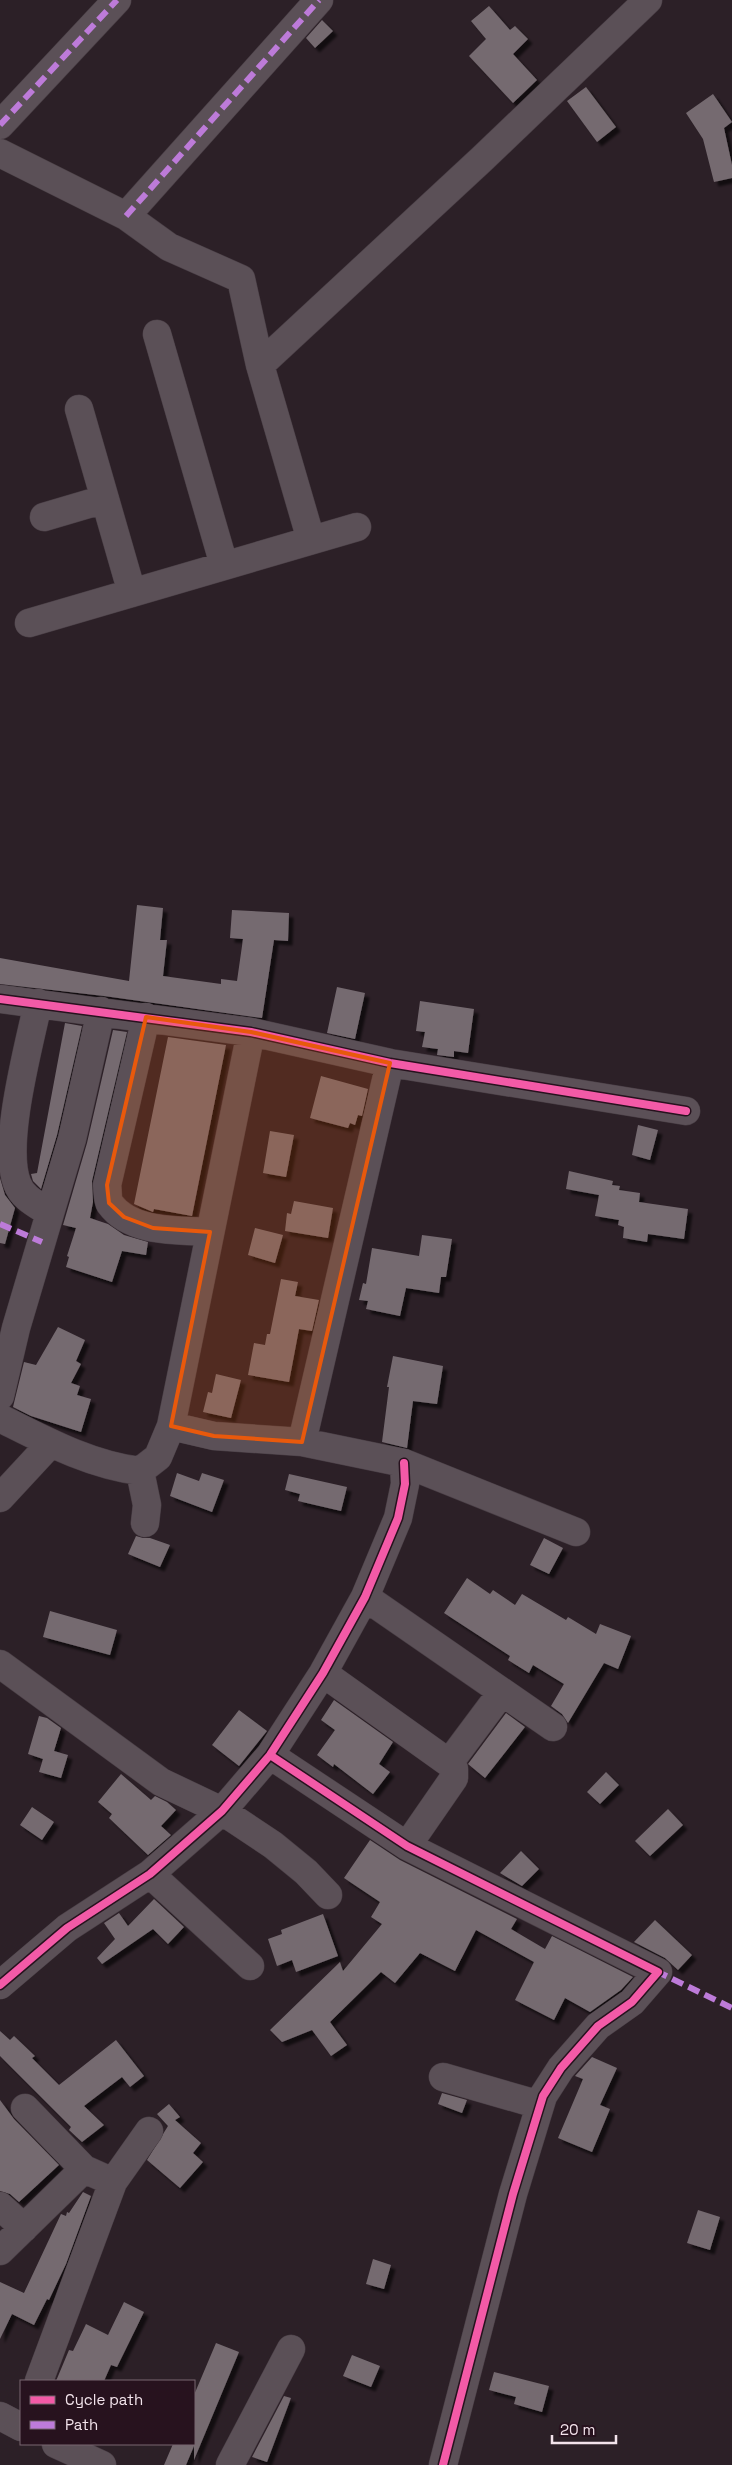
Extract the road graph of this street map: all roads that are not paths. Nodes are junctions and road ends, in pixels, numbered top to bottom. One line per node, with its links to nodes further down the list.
1 (117, 0): 4 (street)
2 (319, 0): 6 (street)
3 (648, 0): 8 (street)
4 (0, 125)
5 (0, 153): 6 (street)
6 (126, 216): 8 (street)
7 (157, 334): 14 (street)
8 (260, 365): 13 (street)
9 (79, 409): 10 (street)
10 (105, 499): 11 (street); 15 (street)
11 (44, 517)
12 (357, 527): 13 (street)
13 (311, 540): 14 (street)
14 (224, 565): 15 (street)
15 (132, 593): 16 (street)
16 (29, 623)
17 (0, 998): 18 (street)
18 (38, 1003): 19 (street); 24 (street)
19 (101, 1011): 20 (street); 24 (street)
20 (146, 1017): 21 (street); 25 (street)
21 (251, 1032): 22 (street); 25 (street)
22 (390, 1063): 23 (street); 29 (street)
23 (686, 1111)
24 (50, 1213): 26 (street)
25 (210, 1232): 28 (street)
26 (0, 1396)
27 (0, 1418): 30 (street)
28 (171, 1426): 29 (street); 32 (street)
29 (302, 1442): 31 (street)
30 (52, 1443): 32 (street); 33 (street)
31 (404, 1463): 35 (street); 36 (street)
32 (140, 1471): 34 (street)
33 (0, 1498)
34 (145, 1523)
35 (576, 1532)
36 (365, 1598): 38 (street); 39 (street)
37 (0, 1664): 43 (street)
38 (323, 1673): 41 (street); 42 (street)
39 (502, 1692): 40 (street); 42 (street)
40 (553, 1727)
41 (270, 1756): 43 (street); 44 (street)
42 (449, 1763): 44 (street)
43 (222, 1811): 45 (street); 46 (street)
44 (407, 1846): 50 (street)
45 (150, 1874): 47 (street); 48 (street)
46 (328, 1895)
47 (250, 1966)
48 (0, 1985)
49 (443, 2077): 50 (street)
50 (540, 2105): 65 (street)
51 (25, 2108): 53 (street)
52 (149, 2131): 54 (street)
53 (84, 2169): 54 (street); 56 (street)
54 (112, 2182): 59 (street)
55 (0, 2206): 56 (street)
56 (24, 2228): 57 (street)
57 (0, 2251)
58 (291, 2349): 64 (street)
59 (39, 2380)
60 (0, 2416): 61 (street)
61 (20, 2426)
62 (58, 2445): 63 (street)
63 (102, 2465)
64 (230, 2465)
65 (443, 2465)

